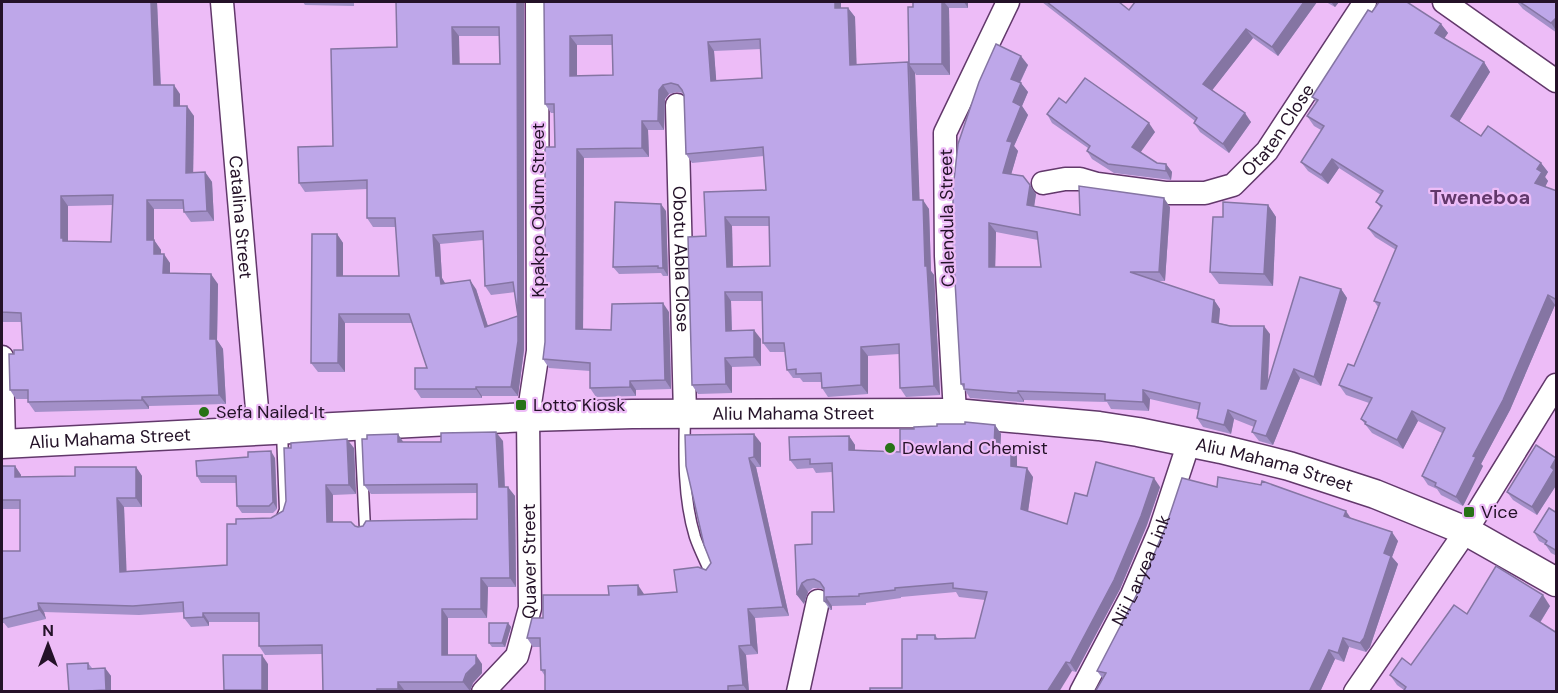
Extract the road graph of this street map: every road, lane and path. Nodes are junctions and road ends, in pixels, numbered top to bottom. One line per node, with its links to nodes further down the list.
1 (222, 2): 15 (street, Catalina Street)
2 (537, 2): 13 (street, Kpakpo Odum Street)
3 (1008, 2): 11 (street, Calendula Street)
4 (1365, 2): 8 (street, Otaten Close)
5 (1443, 2): 6 (street)
6 (1557, 81)
7 (677, 105): 12 (street, Obotu Abla Close)
8 (1043, 183)
9 (2, 357): 17 (street)
10 (1557, 385): 20 (street)
11 (955, 413): 12 (street, Aliu Mahama Street); 16 (street, Aliu Mahama Street)
12 (685, 414): 13 (street, Aliu Mahama Street); 21 (lane)
13 (528, 417): 14 (street, Aliu Mahama Street); 24 (street, Quaver Street)
14 (360, 426): 15 (street, Aliu Mahama Street); 19 (lane)
15 (270, 431): 17 (street, Aliu Mahama Street); 18 (lane)
16 (1189, 442): 20 (street, Aliu Mahama Street); 26 (street, Nii Laryea Link)
17 (3, 444)
18 (276, 520)
19 (365, 529)
20 (1466, 531): 22 (street, Aliu Mahama Street); 27 (street)
21 (710, 572)
22 (1557, 582)
23 (818, 601): 25 (street)
24 (483, 692)
25 (798, 692)
26 (1081, 692)
27 (1355, 692)

